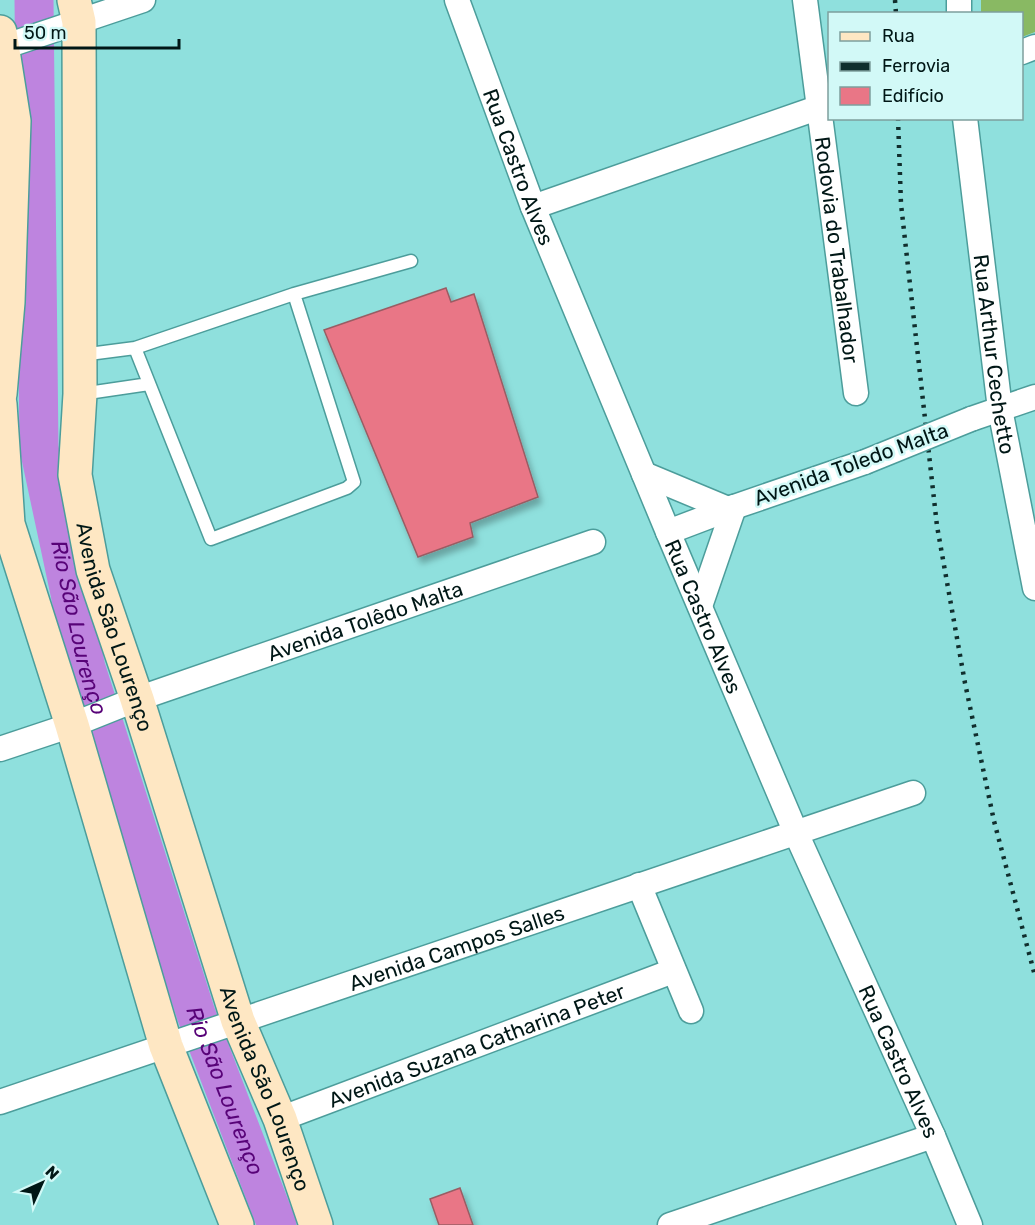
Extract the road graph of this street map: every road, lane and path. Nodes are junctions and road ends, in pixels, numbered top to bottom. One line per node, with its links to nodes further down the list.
1 (143, 0): 4 (street)
2 (457, 0): 8 (street, Rua Castro Alves)
3 (805, 0): 6 (street, Rodovia do Trabalhador)
4 (72, 17): 5 (street); 12 (main road, Avenida São Lourenço)
5 (6, 42): 15 (main road)
6 (820, 107): 8 (street); 14 (street, Rodovia do Trabalhador)
7 (965, 120): 19 (street, Rua Arthur Cechetto)
8 (533, 207): 20 (street, Rua Castro Alves)
9 (411, 261): 10 (lane)
10 (294, 294): 11 (lane); 13 (lane)
11 (135, 348): 12 (lane); 13 (lane)
12 (79, 356): 16 (main road, Avenida São Lourenço)
13 (149, 384): 16 (lane)
14 (856, 393)
15 (0, 394)
16 (80, 394): 26 (main road, Avenida São Lourenço)
17 (1035, 397): 19 (street, Avenida Toledo Malta)
18 (0, 404): 27 (main road)
19 (1000, 409): 21 (street, Avenida Toledo Malta, bridge); 24 (street, Rua Arthur Cechetto)
20 (644, 474): 21 (street); 22 (street, Rua Castro Alves)
21 (731, 508): 22 (street, Avenida Toledo Malta); 25 (street)
22 (668, 532): 25 (street, Rua Castro Alves)
23 (593, 542): 26 (street, Avenida Tolêdo Malta)
24 (1035, 588)
25 (700, 606): 30 (street, Rua Castro Alves)
26 (128, 703): 27 (street); 34 (main road, Avenida São Lourenço)
27 (76, 723): 28 (street); 35 (main road)
28 (0, 749)
29 (913, 793): 30 (street, Avenida Campos Salles)
30 (796, 833): 31 (street, Avenida Campos Salles); 38 (street, Rua Castro Alves)
31 (639, 885): 32 (street); 34 (street, Avenida Campos Salles)
32 (673, 971): 33 (street); 37 (street, Avenida Suzana Catharina Peter)
33 (691, 1011)
34 (230, 1024): 35 (street, Avenida Campos Salles); 37 (main road, Avenida São Lourenço)
35 (174, 1044): 36 (street, Avenida Campos Salles); 39 (main road)
36 (0, 1102)
37 (280, 1119): 40 (main road, Avenida São Lourenço)
38 (933, 1136): 41 (street); 42 (street, Rua Castro Alves)
39 (237, 1225)
40 (316, 1225)
41 (670, 1225)
42 (970, 1225)

